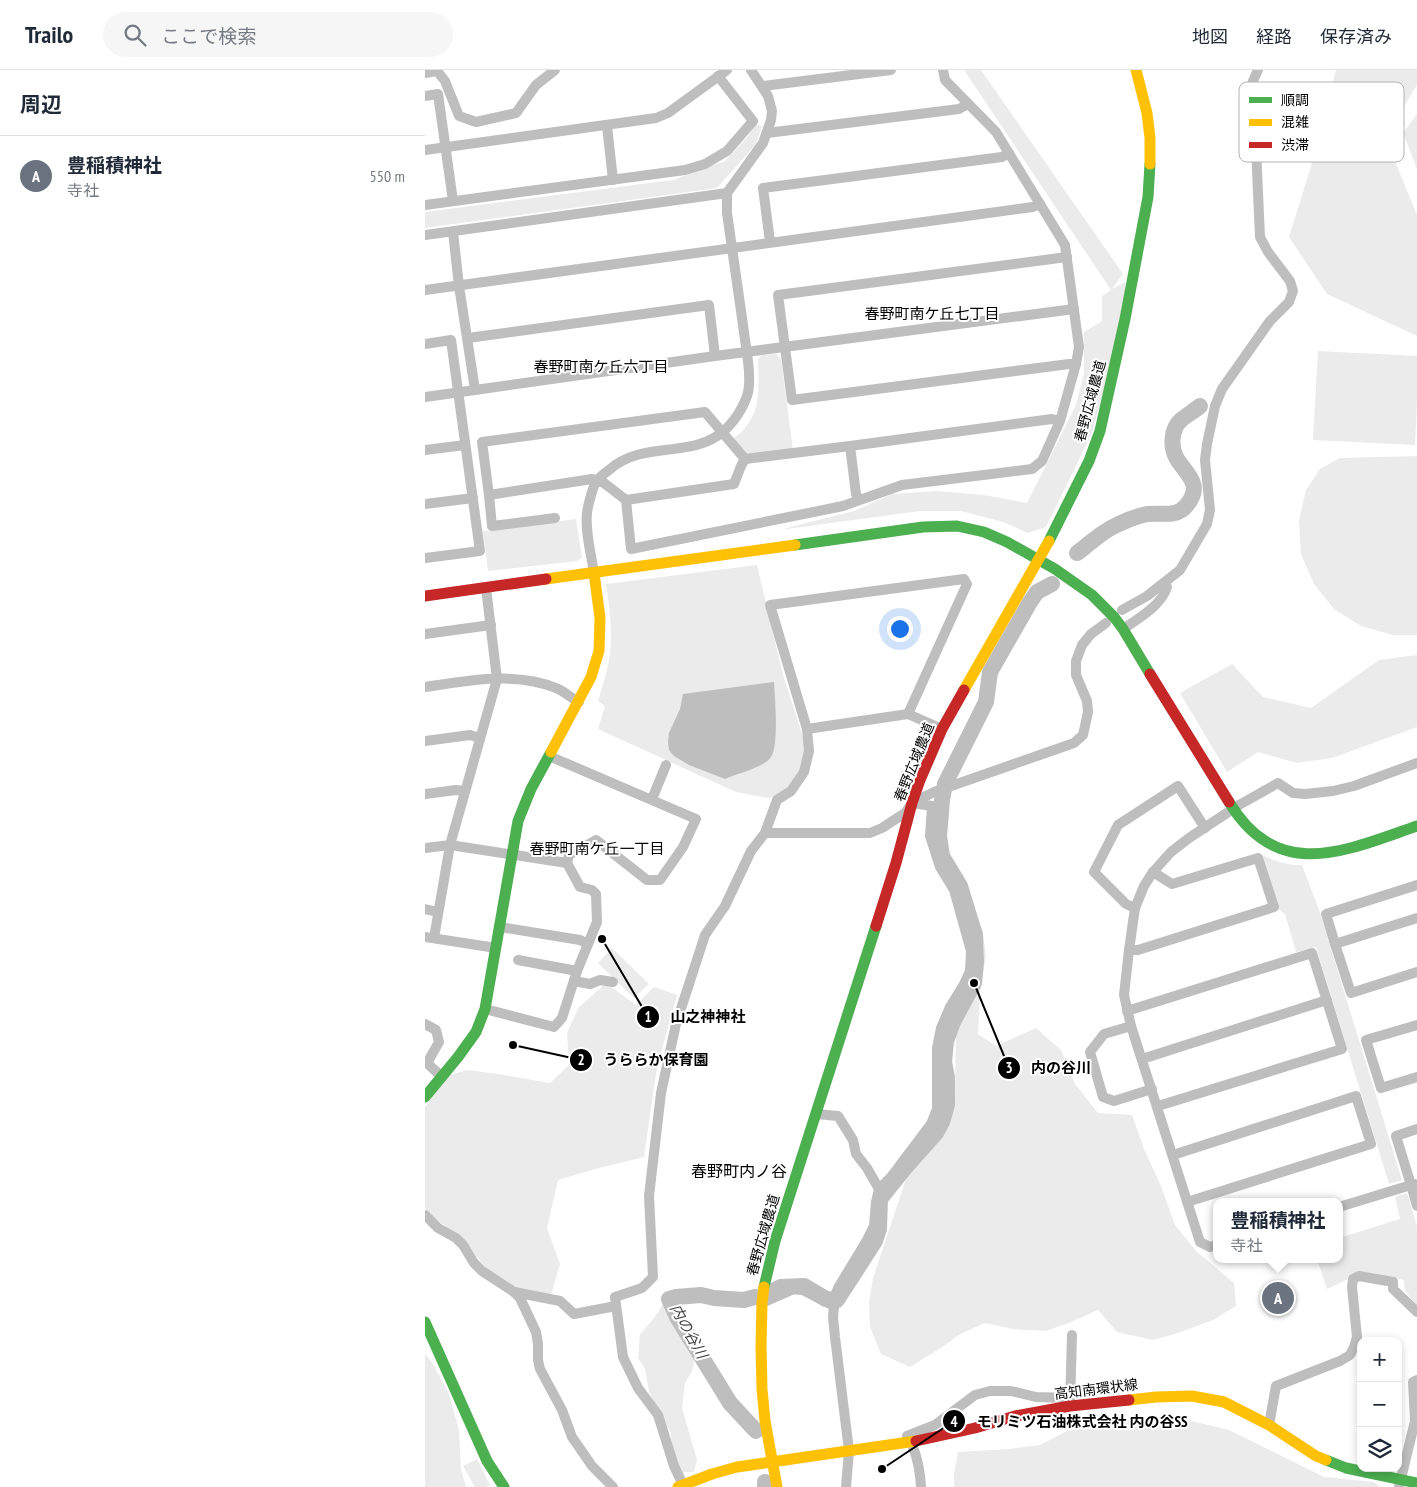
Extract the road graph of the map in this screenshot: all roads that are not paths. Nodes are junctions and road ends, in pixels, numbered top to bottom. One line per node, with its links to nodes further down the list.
1 (555, 70): 8 (street)
2 (727, 70): 9 (street)
3 (751, 70): 11 (street)
4 (891, 70): 11 (street)
5 (943, 70): 13 (street)
6 (1136, 70): 56 (street, 春野広域農道)
7 (1258, 70): 10 (street)
8 (425, 73)
9 (718, 76): 14 (street); 20 (street)
10 (1253, 82)
11 (763, 86): 15 (street)
12 (425, 96): 16 (street)
13 (968, 104): 15 (street); 18 (street)
14 (607, 126): 16 (street); 20 (street)
15 (767, 133): 21 (street)
16 (445, 147): 17 (street); 22 (street)
17 (425, 150)
18 (1009, 153): 23 (street); 27 (street)
19 (1257, 162): 58 (street)
20 (613, 180): 22 (street)
21 (727, 193): 25 (street); 28 (street)
22 (453, 201): 24 (street)
23 (1040, 204): 27 (street); 29 (street)
24 (425, 205)
25 (453, 232): 26 (street); 30 (street)
26 (425, 235)
27 (770, 242): 28 (street)
28 (732, 247): 30 (street); 36 (street)
29 (1067, 257): 32 (street); 35 (street)
30 (459, 286): 31 (street); 33 (street)
31 (425, 290)
32 (1074, 309): 35 (street); 38 (street)
33 (468, 338): 37 (street); 39 (street)
34 (425, 344): 40 (street)
35 (784, 348): 36 (street); 38 (street)
36 (747, 353): 37 (street); 43 (street)
37 (715, 356): 39 (street)
38 (1076, 364): 42 (street)
39 (475, 390): 40 (street)
40 (458, 392): 41 (street); 44 (street)
41 (425, 397)
42 (1060, 421): 45 (street); 52 (street)
43 (722, 433): 47 (street); 48 (street); 49 (street)
44 (465, 445): 46 (street); 50 (street)
45 (850, 446): 47 (street); 52 (street)
46 (425, 450)
47 (745, 459): 51 (street)
48 (597, 481): 49 (street); 51 (street); 57 (street)
49 (489, 495): 54 (street)
50 (473, 498): 53 (street); 55 (street)
51 (626, 500): 52 (street)
52 (859, 500)
53 (425, 504)
54 (555, 518)
55 (425, 558)
56 (1039, 560): 57 (street); 64 (street); 71 (street, 春野広域農道)
57 (594, 573): 59 (street); 68 (street)
58 (1165, 583): 61 (street); 64 (street)
59 (486, 588): 60 (street); 63 (street)
60 (425, 596)
61 (1122, 610)
62 (1106, 623): 80 (street)
63 (491, 624): 65 (street); 66 (street)
64 (1123, 629): 81 (street)
65 (425, 634)
66 (497, 678): 67 (street); 68 (street); 72 (street)
67 (425, 687)
68 (579, 702): 74 (street)
69 (908, 714): 70 (street); 70 (street); 71 (street)
70 (807, 730): 84 (street)
71 (942, 730): 80 (street, 春野広域農道)
72 (480, 738): 73 (street); 77 (street)
73 (425, 741)
74 (549, 756): 79 (street); 87 (street)
75 (1417, 763): 81 (street)
76 (666, 765): 79 (street)
77 (465, 791): 78 (street); 85 (street)
78 (425, 794)
79 (652, 799): 88 (street)
80 (912, 803): 84 (street); 117 (street, 春野広域農道); 121 (street)
81 (1233, 809): 82 (street); 83 (street)
82 (1417, 826)
83 (1205, 828): 89 (street); 91 (street)
84 (765, 833): 130 (street)
85 (450, 845): 86 (street); 87 (street); 93 (street)
86 (425, 848)
87 (511, 855): 88 (street); 95 (street)
88 (567, 863): 97 (street)
89 (1153, 872): 91 (street); 100 (street)
90 (1417, 885): 98 (street)
91 (1135, 908): 100 (street)
92 (425, 910): 93 (street)
93 (439, 912): 96 (street)
94 (1417, 918): 98 (street)
95 (499, 927): 97 (street); 99 (street)
96 (429, 937): 99 (street)
97 (588, 944): 103 (street)
98 (1335, 944): 102 (street)
99 (496, 948): 106 (street)
100 (1129, 950): 107 (street)
101 (517, 960): 103 (street)
102 (1417, 972)
103 (576, 976): 104 (street); 106 (street)
104 (613, 982)
105 (1327, 1000): 107 (street); 111 (street); 116 (street)
106 (485, 1009): 112 (street)
107 (1127, 1011): 110 (street)
108 (426, 1025): 112 (street)
109 (1417, 1025): 113 (street)
110 (1131, 1026): 111 (street); 114 (street)
111 (1142, 1059): 114 (street)
112 (442, 1077): 115 (street)
113 (1417, 1077)
114 (1152, 1089): 116 (street)
115 (425, 1097)
116 (1158, 1106): 119 (street)
117 (816, 1114): 121 (street); 129 (street, 春野広域農道)
118 (1417, 1129): 120 (street)
119 (1173, 1155): 122 (street); 122 (street)
120 (1414, 1184): 123 (street); 124 (street)
121 (879, 1189): 128 (street)
122 (1187, 1202): 126 (street)
123 (1343, 1206)
124 (1417, 1206)
125 (425, 1215): 127 (street)
126 (1213, 1246)
127 (514, 1292): 130 (street); 145 (street)
128 (834, 1302): 129 (street); 139 (street)
129 (762, 1303): 140 (street, 春野広域農道)
130 (616, 1306): 143 (street)
131 (1417, 1312): 137 (street)
132 (425, 1322): 144 (street)
133 (1071, 1335): 135 (street)
134 (1417, 1380): 136 (street)
135 (1070, 1402): 137 (street, 高知南環状線); 138 (street, 高知南環状線); 138 (street)
136 (1416, 1421): 142 (street)
137 (1269, 1425): 142 (street, 高知南環状線)
138 (911, 1442): 139 (street, 高知南環状線); 148 (street)
139 (849, 1451): 140 (street, 高知南環状線); 147 (street)
140 (774, 1463): 143 (street, 高知南環状線); 146 (street, 春野広域農道)
141 (1417, 1483): 142 (street, 高知南環状線)
142 (1400, 1484)
143 (680, 1486)
144 (503, 1487)
145 (613, 1487)
146 (777, 1487)
147 (846, 1487)
148 (921, 1487)

